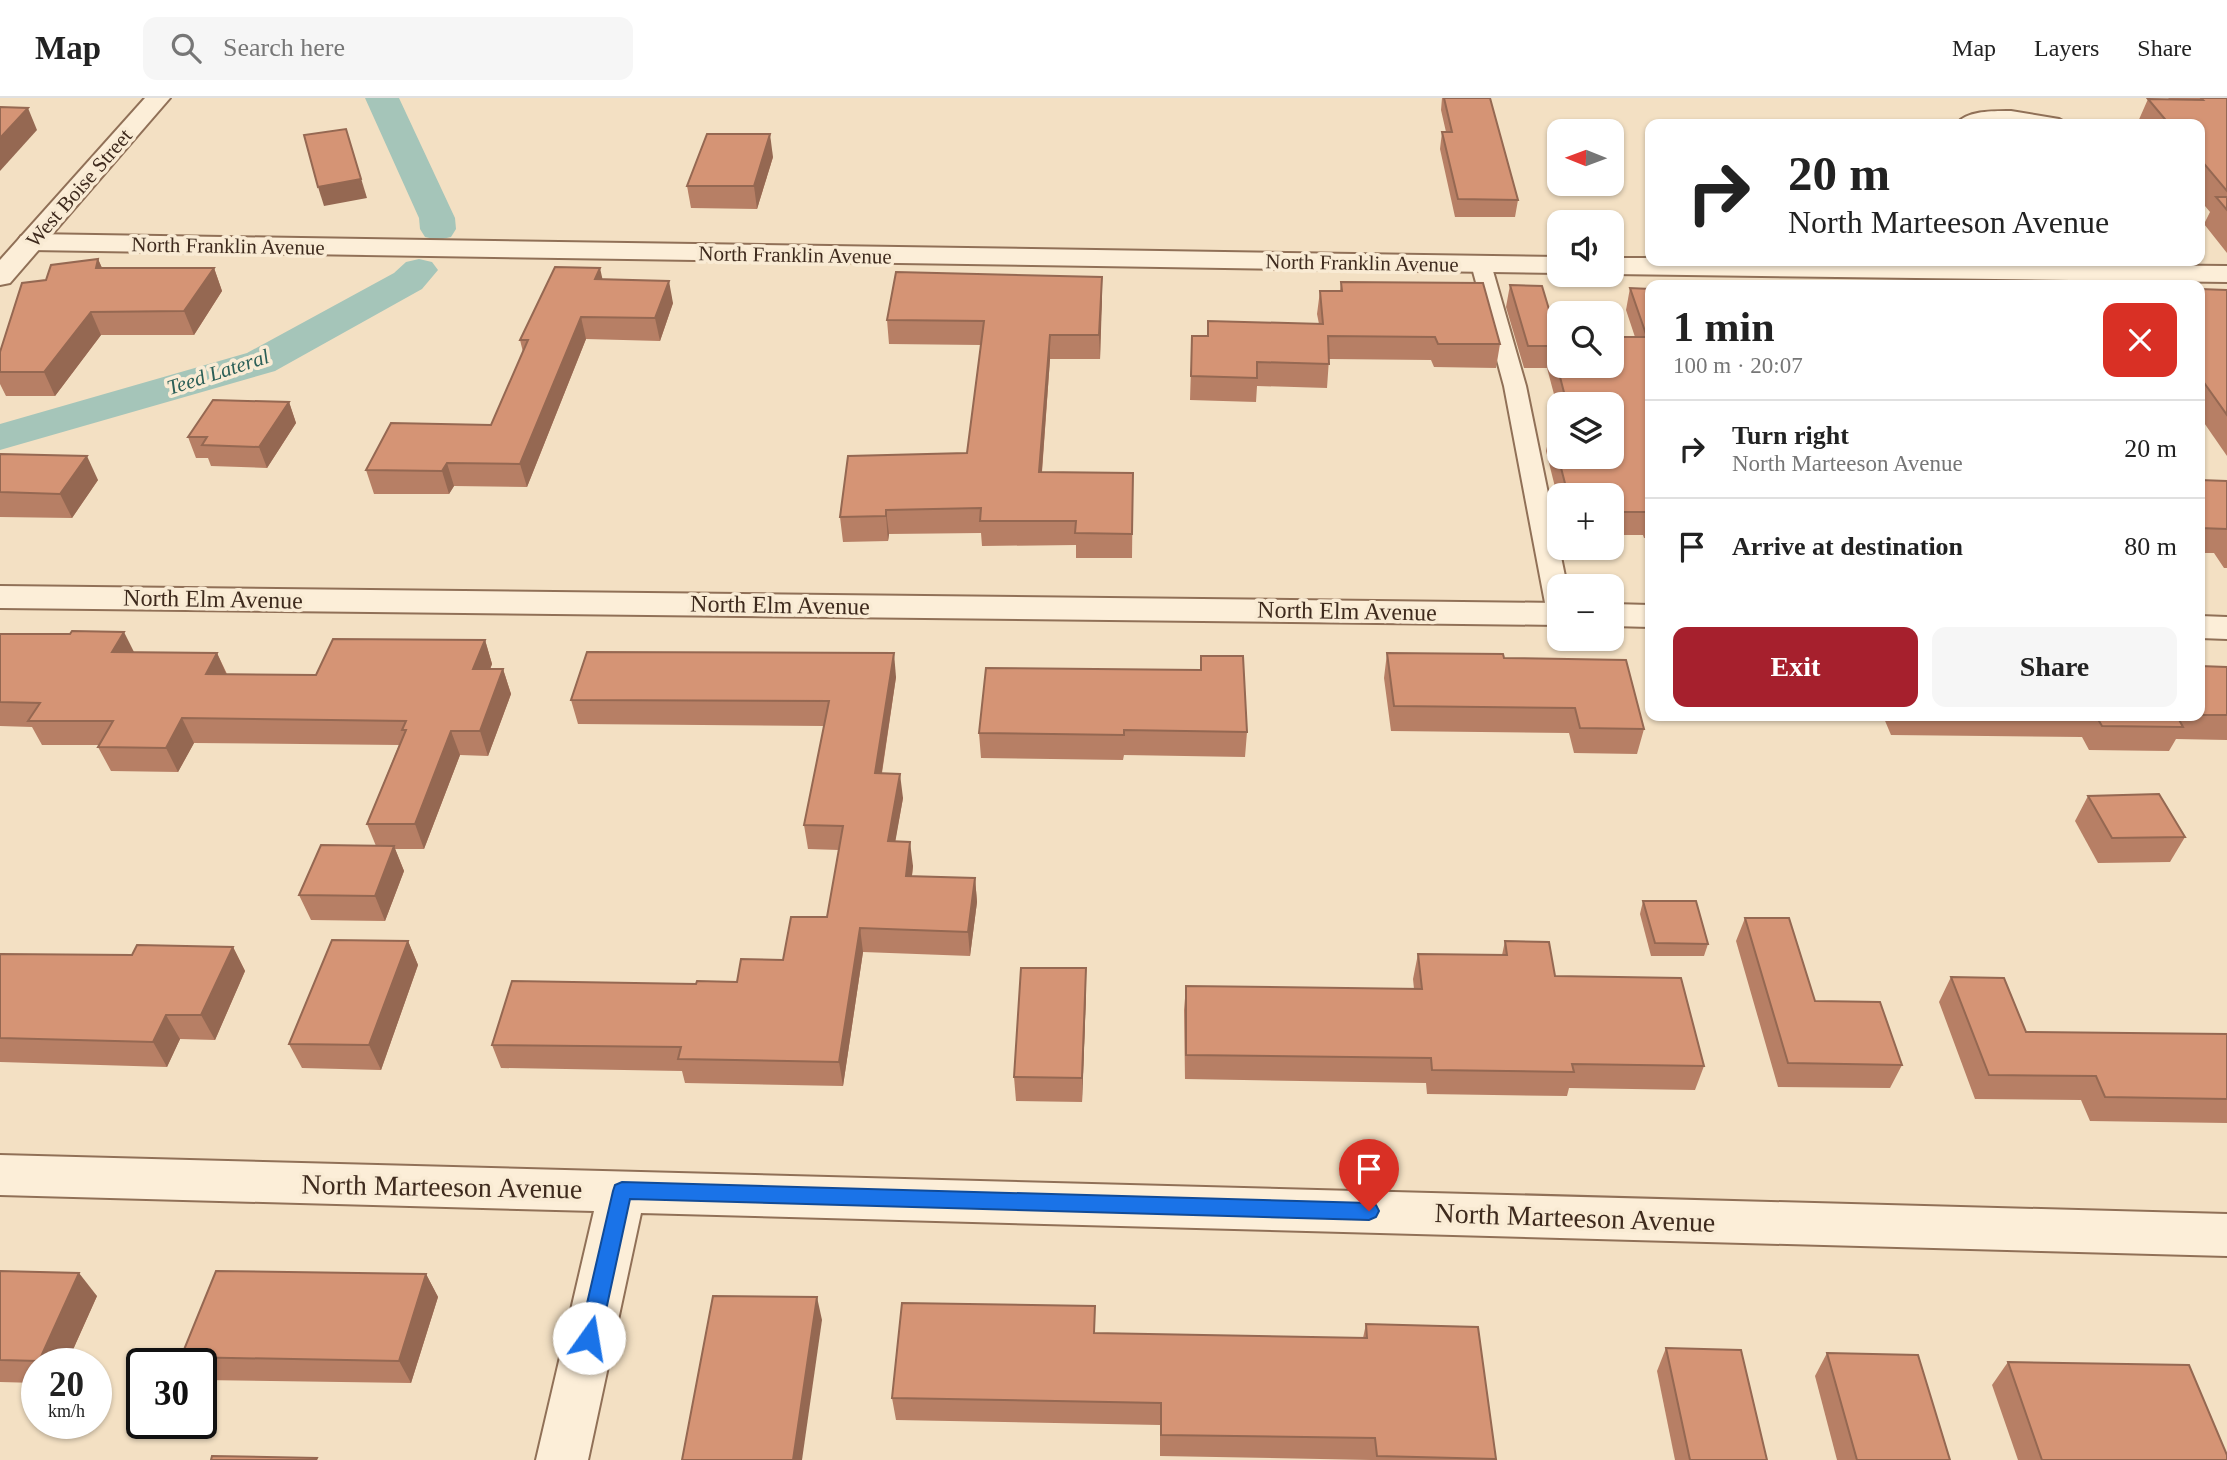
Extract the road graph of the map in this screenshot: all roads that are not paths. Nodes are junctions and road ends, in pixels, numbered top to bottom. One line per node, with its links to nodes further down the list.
1 (158, 98): 4 (street, West Boise Street)
2 (1975, 119): 3 (lane)
3 (2035, 119)
4 (31, 243): 5 (street, North Franklin Avenue); 11 (street, West Boise Street)
5 (1481, 264): 6 (street, North Franklin Avenue); 12 (lane)
6 (1547, 265)
7 (1624, 266): 8 (street)
8 (2041, 266): 9 (street)
9 (2185, 267): 10 (street)
10 (2227, 274)
11 (0, 277)
12 (1552, 574)
13 (0, 597): 14 (street, North Elm Avenue)
14 (1547, 614)
15 (1624, 615): 16 (street)
16 (1645, 616)
17 (2205, 627): 18 (street)
18 (2227, 628)
19 (0, 1175): 20 (street, North Marteeson Avenue)
20 (622, 1191): 21 (street, North Marteeson Avenue); 22 (street)
21 (2227, 1235)
22 (562, 1460)

